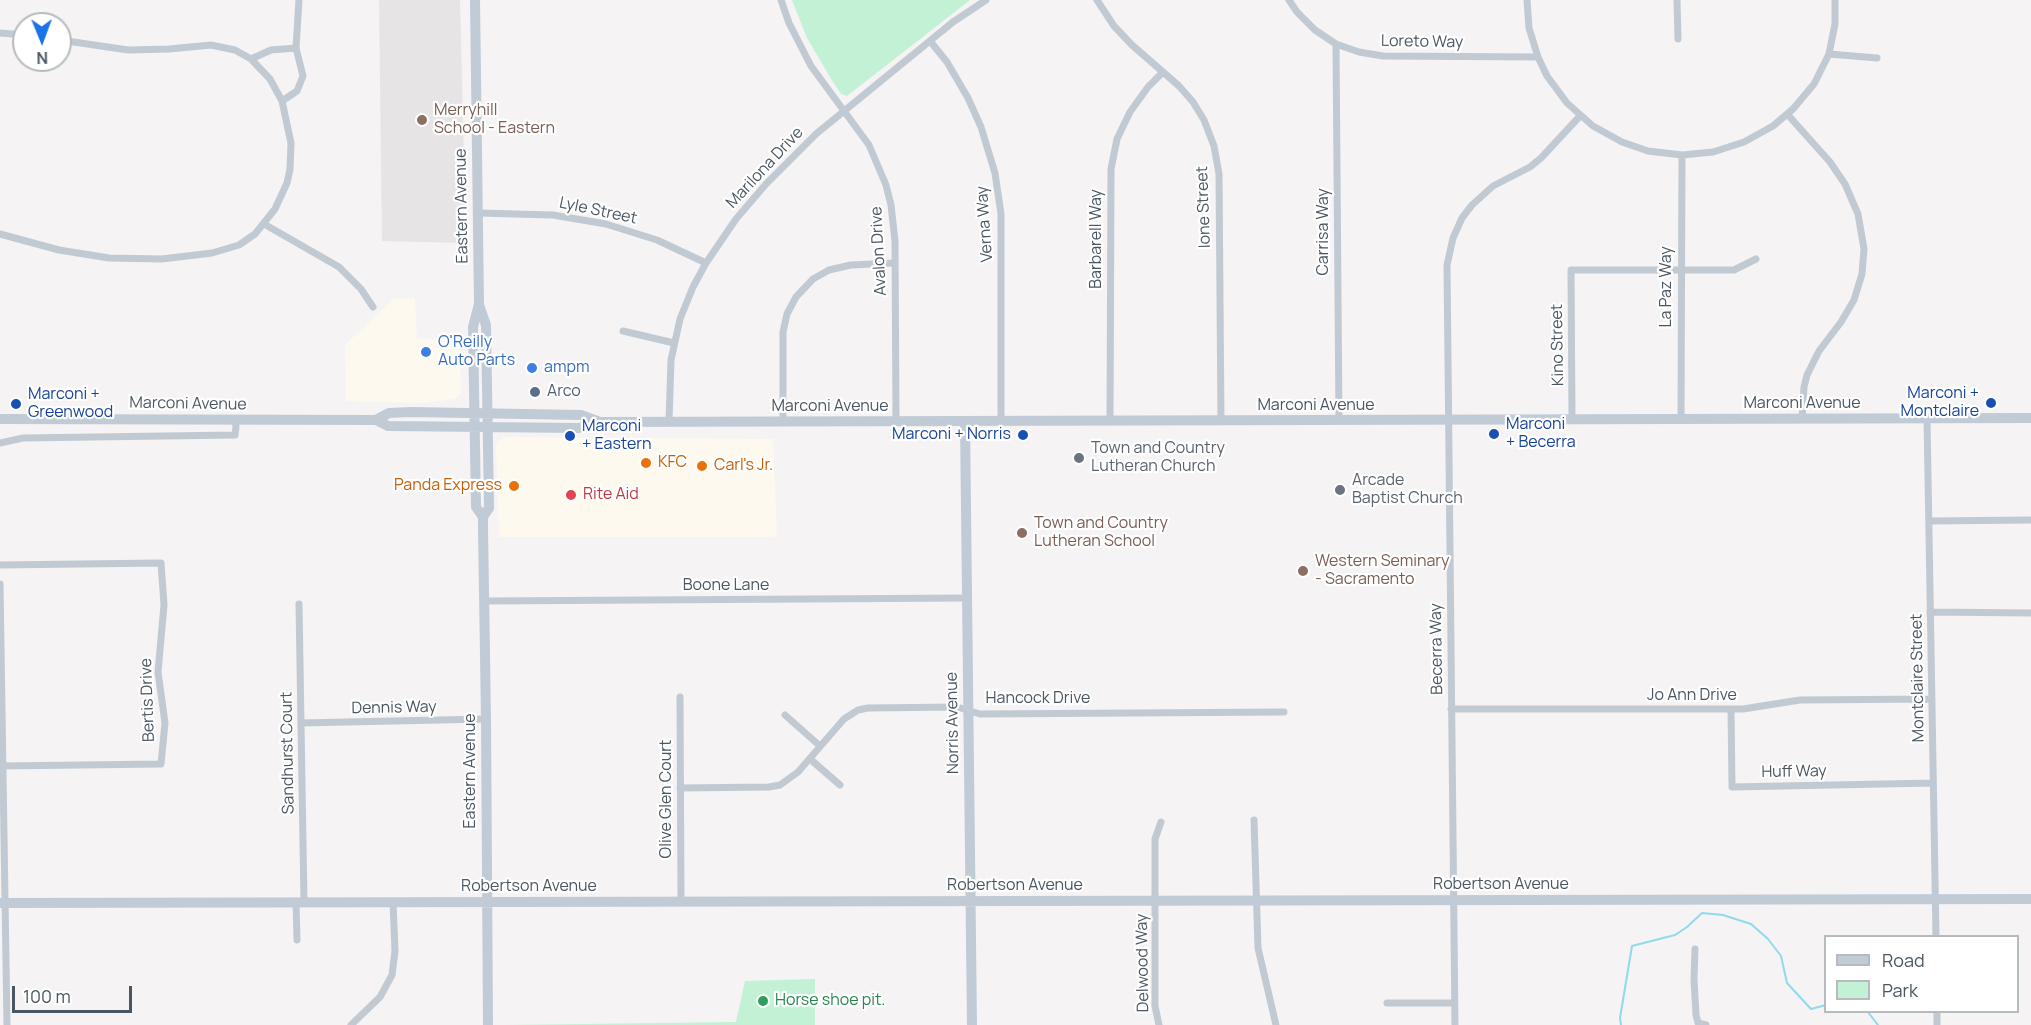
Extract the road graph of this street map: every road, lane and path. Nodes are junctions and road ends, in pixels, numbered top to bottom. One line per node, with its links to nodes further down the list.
1 (299, 0): 14 (street)
2 (474, 0): 25 (main road, Eastern Avenue)
3 (781, 0): 21 (street, Avalon Drive)
4 (986, 0): 11 (street, Marilona Drive)
5 (1097, 0): 19 (street, Ione Street)
6 (1289, 0): 13 (street, Loreto Way)
7 (1527, 0): 16 (street)
8 (1677, 0): 10 (street)
9 (1835, 0): 15 (street)
10 (1678, 39)
11 (930, 41): 21 (street, Marilona Drive); 49 (street, Verna Way)
12 (72, 42): 18 (street)
13 (1336, 44): 16 (street, Loreto Way); 45 (street, Carrisa Way)
14 (296, 48): 18 (street); 20 (street)
15 (1829, 54): 17 (street); 22 (street)
16 (1538, 57): 23 (street)
17 (1877, 58)
18 (252, 59): 20 (street)
19 (1163, 72): 50 (street, Barbarell Way); 51 (street, Ione Street)
20 (282, 101): 26 (street)
21 (844, 110): 29 (street, Marilona Drive); 30 (street, Avalon Drive)
22 (1788, 115): 24 (street); 42 (street)
23 (1580, 116): 24 (street); 46 (street, Becerra Way)
24 (1682, 155): 31 (street, La Paz Way)
25 (478, 213): 29 (street, Lyle Street); 32 (main road, Eastern Avenue)
26 (264, 224): 27 (street); 33 (street)
27 (0, 234)
28 (1756, 259): 31 (street)
29 (705, 263): 35 (street, Marilona Drive)
30 (895, 263): 54 (street); 55 (street, Avalon Drive)
31 (1680, 269): 41 (street, La Paz Way); 47 (street, Kino Street)
32 (479, 304): 36 (main road, Eastern Avenue); 37 (main road, Eastern Avenue)
33 (373, 307)
34 (623, 331): 35 (street)
35 (674, 343): 53 (street, Marilona Drive)
36 (475, 414): 37 (main road, Marconi Avenue); 44 (main road, Marconi Avenue); 56 (main road, Eastern Avenue)
37 (487, 414): 52 (main road, Marconi Avenue); 57 (main road, Eastern Avenue)
38 (2031, 418): 43 (main road, Marconi Avenue)
39 (0, 419): 40 (main road, Marconi Avenue)
40 (235, 419): 44 (main road, Marconi Avenue); 58 (street)
41 (1681, 419): 42 (main road, Marconi Avenue); 47 (main road, Marconi Avenue)
42 (1802, 419): 43 (main road, Marconi Avenue)
43 (1928, 419): 61 (street, Montclaire Street)
44 (376, 420): 56 (main road, Marconi Avenue)
45 (1339, 420): 46 (main road, Marconi Avenue); 51 (main road, Marconi Avenue)
46 (1448, 420): 47 (main road, Marconi Avenue); 73 (street, Becerra Way)
47 (1572, 420)
48 (965, 421): 49 (main road, Marconi Avenue); 55 (main road, Marconi Avenue); 64 (main road, Norris Avenue)
49 (1001, 421): 50 (main road, Marconi Avenue)
50 (1110, 421): 51 (main road, Marconi Avenue)
51 (1221, 421)
52 (600, 422): 53 (main road, Marconi Avenue); 57 (main road, Marconi Avenue)
53 (669, 422): 54 (main road, Marconi Avenue)
54 (783, 422): 55 (main road, Marconi Avenue)
55 (896, 422)
56 (475, 427): 57 (main road, Marconi Avenue); 59 (main road, Eastern Avenue)
57 (487, 427): 59 (main road, Eastern Avenue)
58 (0, 443)
59 (483, 517): 65 (main road, Eastern Avenue)
60 (2031, 520): 61 (street)
61 (1929, 521): 67 (street, Montclaire Street)
62 (0, 565): 80 (street, Bertis Drive)
63 (0, 584): 80 (street)
64 (967, 598): 65 (street, Boone Lane); 72 (main road, Norris Avenue)
65 (484, 601): 76 (main road, Eastern Avenue)
66 (300, 604): 77 (street, Sandhurst Court)
67 (1930, 612): 68 (street); 70 (street, Montclaire Street)
68 (2031, 613)
69 (680, 697): 83 (street, Olive Glen Court)
70 (1932, 699): 71 (street, Jo Ann Drive); 81 (street, Montclaire Street)
71 (1731, 709): 73 (street, Jo Ann Drive); 81 (street, Huff Way)
72 (968, 710): 74 (street, Hancock Drive); 78 (street, Hancock Drive); 92 (main road, Norris Avenue)
73 (1451, 710): 90 (street, Becerra Way)
74 (1284, 712)
75 (786, 715): 78 (street)
76 (486, 719): 77 (street, Dennis Way); 95 (main road, Eastern Avenue)
77 (301, 723): 93 (street, Sandhurst Court)
78 (820, 746): 79 (street, Hancock Drive)
79 (810, 759): 82 (street); 83 (street, Hancock Drive)
80 (1, 766): 96 (street)
81 (1933, 783): 86 (street, Montclaire Street)
82 (840, 785)
83 (680, 788): 91 (street, Olive Glen Court)
84 (1254, 820): 89 (street)
85 (1161, 822): 88 (street, Delwood Way)
86 (1935, 899): 87 (main road, Robertson Avenue); 90 (main road, Robertson Avenue); 97 (street, Montclaire Street)
87 (2031, 899)
88 (1156, 900): 89 (main road, Robertson Avenue); 92 (main road, Robertson Avenue); 106 (street, Delwood Way)
89 (1256, 900): 90 (main road, Robertson Avenue); 107 (street)
90 (1453, 900): 101 (street, Becerra Way)
91 (681, 901): 92 (main road, Robertson Avenue); 95 (main road, Robertson Avenue)
92 (970, 901): 105 (main road, Norris Avenue)
93 (300, 902): 94 (main road, Robertson Avenue); 96 (main road, Robertson Avenue); 98 (street, Sandhurst Court)
94 (393, 902): 95 (main road, Robertson Avenue); 103 (street)
95 (486, 902): 104 (main road, Eastern Avenue)
96 (2, 903): 102 (street)
97 (1936, 935)
98 (297, 940)
99 (1695, 949): 109 (street)
100 (1387, 1003): 101 (street)
101 (1454, 1003): 108 (street, Becerra Way)
102 (7, 1025)
103 (351, 1025)
104 (488, 1025)
105 (972, 1025)
106 (1160, 1025)
107 (1276, 1025)
108 (1455, 1025)
109 (1706, 1025)

